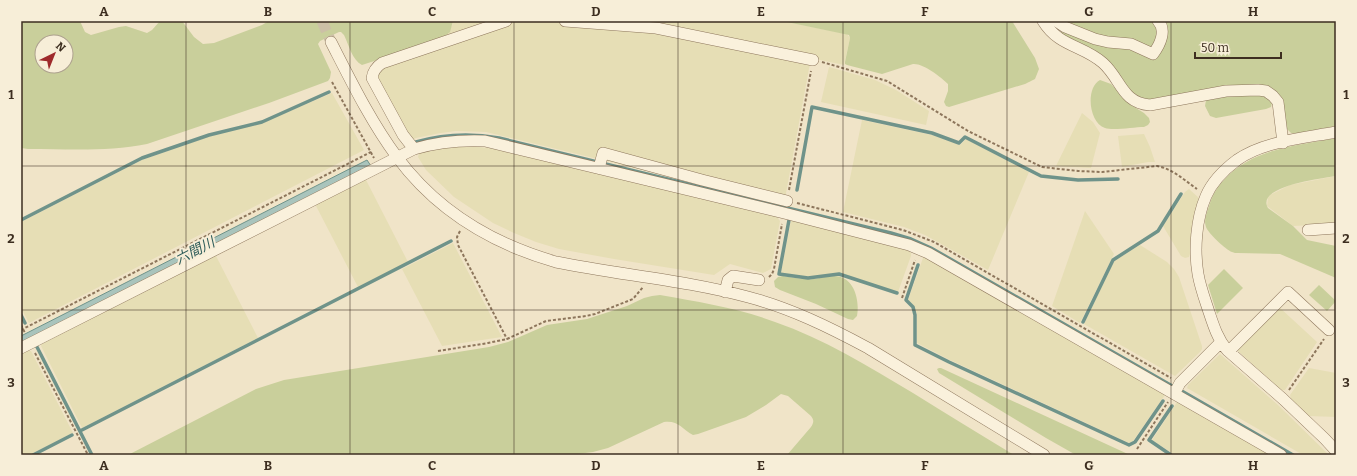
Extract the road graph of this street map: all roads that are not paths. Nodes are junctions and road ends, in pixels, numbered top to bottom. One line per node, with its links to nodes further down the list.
1 (506, 21): 10 (street)
2 (565, 21): 7 (street)
3 (1043, 21): 9 (street)
4 (1056, 21): 5 (street)
5 (1158, 21)
6 (331, 42): 11 (street)
7 (813, 60)
8 (1336, 132): 9 (street)
9 (1283, 143): 19 (street)
10 (414, 149): 11 (street); 12 (street)
11 (397, 157): 17 (street); 20 (street)
12 (601, 163): 13 (street); 22 (street)
13 (787, 201)
14 (1336, 228): 15 (street)
15 (1308, 230)
16 (759, 280): 17 (street)
17 (725, 292): 24 (street)
18 (1329, 330): 21 (street)
19 (1221, 342): 21 (street); 22 (street)
20 (26, 346)
21 (1229, 351): 23 (street)
22 (1174, 394): 25 (street)
23 (1336, 451)
24 (1044, 455)
25 (1280, 455)

